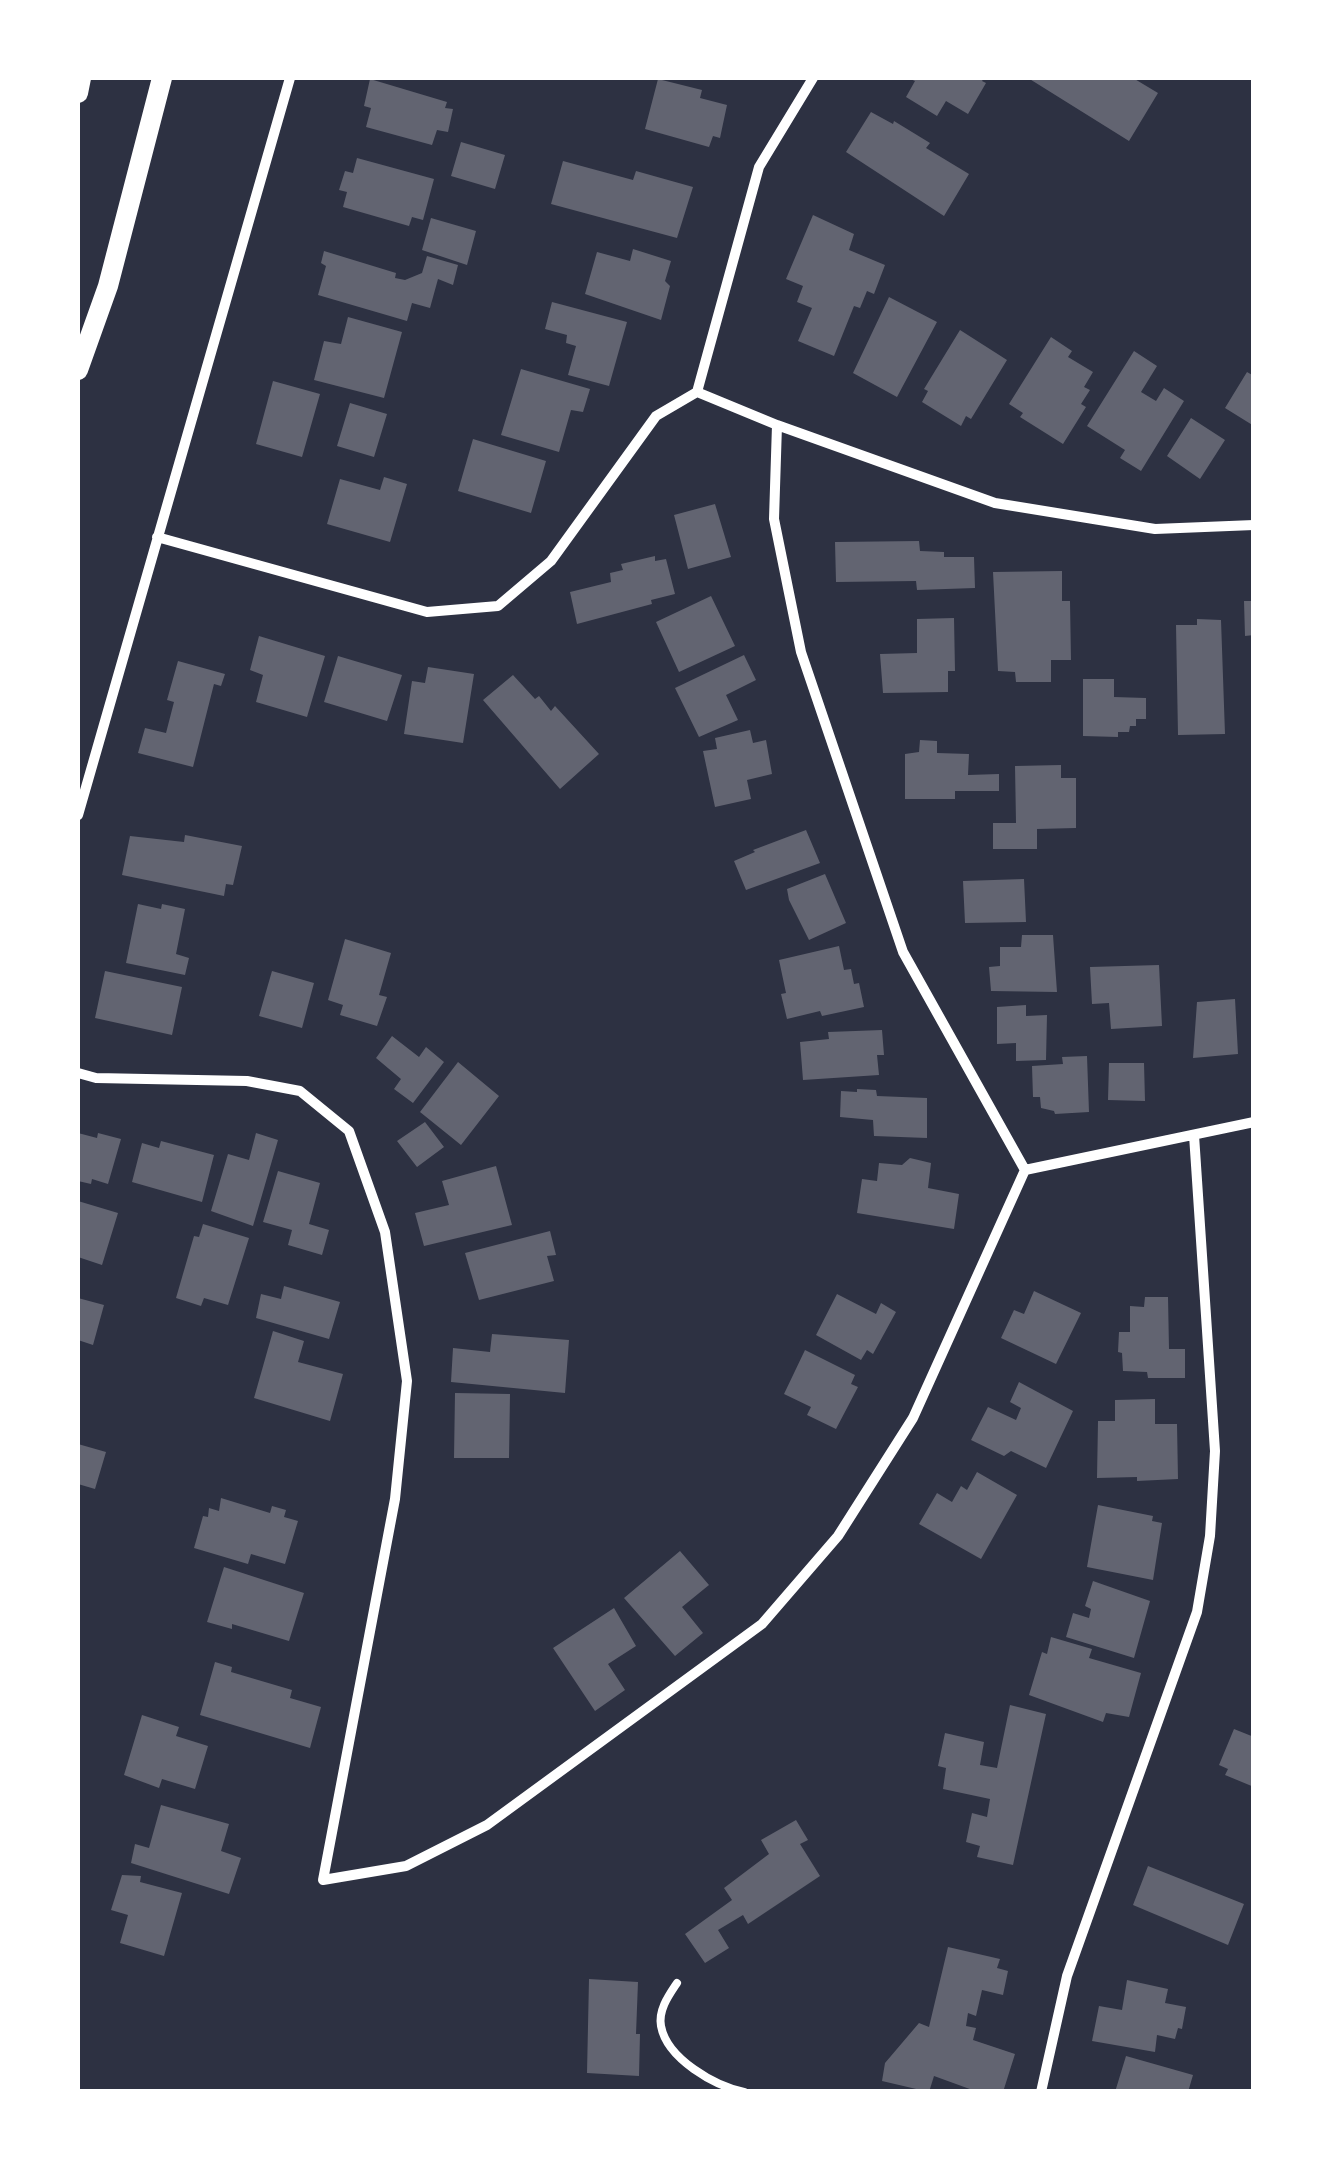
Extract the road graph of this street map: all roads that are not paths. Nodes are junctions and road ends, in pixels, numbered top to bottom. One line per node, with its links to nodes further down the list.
1 (81, 78): 5 (main road)
2 (162, 78): 6 (main road)
3 (290, 78): 10 (street)
4 (813, 78): 7 (street)
5 (78, 93)
6 (78, 370)
7 (696, 392): 8 (street); 10 (street)
8 (778, 424): 9 (street); 15 (street)
9 (1254, 525)
10 (158, 537): 11 (street)
11 (78, 815)
12 (78, 1073): 15 (street)
13 (1254, 1122): 14 (street)
14 (1194, 1136): 15 (street); 18 (street)
15 (1025, 1170)
16 (677, 1983): 17 (lane)
17 (744, 2092)
18 (1041, 2092)

